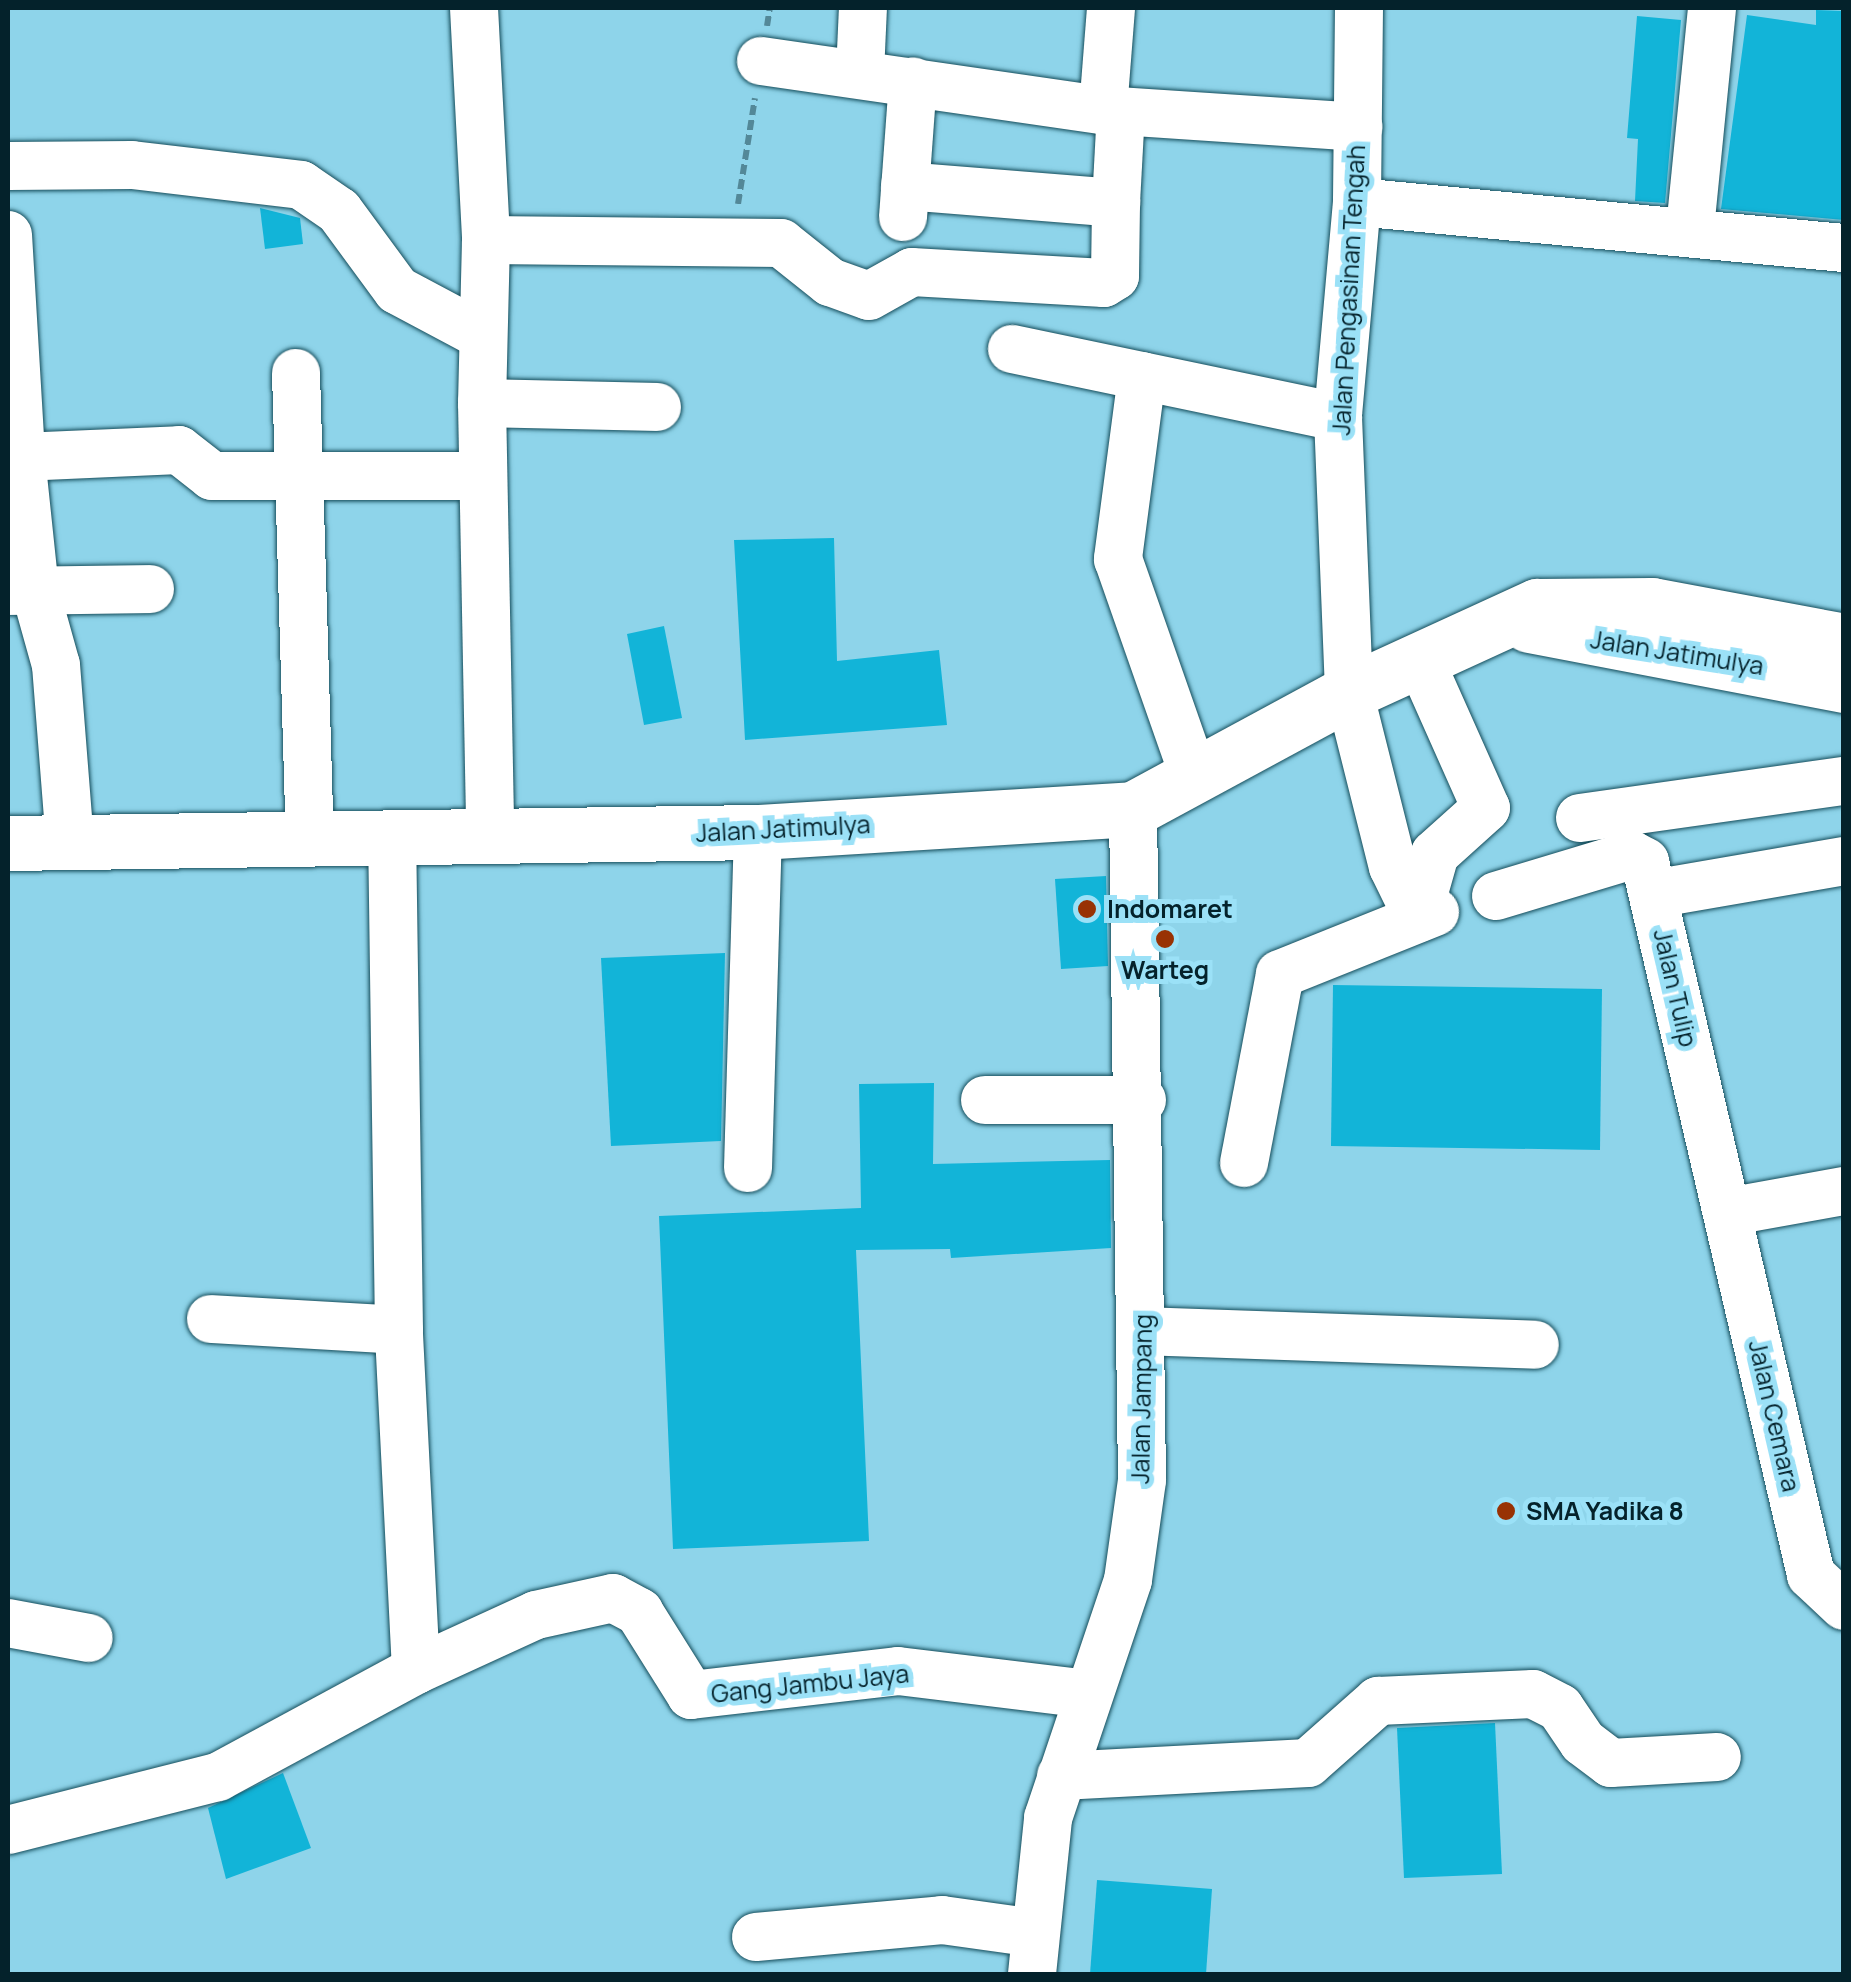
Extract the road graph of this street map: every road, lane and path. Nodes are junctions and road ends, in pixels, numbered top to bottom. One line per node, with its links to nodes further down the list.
1 (474, 8): 17 (street)
2 (770, 8): 7 (path)
3 (862, 8): 8 (street)
4 (1111, 8): 10 (street)
5 (1359, 8): 11 (street, Jalan Pengasinan Tengah)
6 (1712, 8): 15 (street)
7 (761, 61): 8 (street); 18 (path)
8 (860, 74): 9 (street)
9 (913, 81): 10 (street); 14 (street)
10 (1112, 111): 11 (street); 14 (street)
11 (1358, 127): 13 (street, Jalan Pengasinan Tengah)
12 (8, 166): 20 (street)
13 (1358, 202): 15 (street); 26 (street, Jalan Pengasinan Tengah)
14 (1116, 203): 18 (street)
15 (1690, 229): 19 (street)
16 (8, 235): 27 (street)
17 (486, 240): 18 (street); 20 (street)
18 (732, 242)
19 (1844, 248)
20 (478, 333): 24 (street)
21 (1012, 349): 23 (street)
22 (296, 373): 28 (street)
23 (1142, 376): 26 (street); 37 (street)
24 (482, 403): 25 (street); 29 (street)
25 (657, 407)
26 (1338, 417): 36 (street, Jalan Pengasinan Tengah)
27 (21, 456): 28 (street); 30 (street)
28 (299, 476): 29 (street); 43 (street)
29 (483, 476): 42 (street)
30 (21, 590): 31 (street); 45 (street)
31 (150, 590)
32 (1513, 617): 33 (main road, Jalan Jatimulya); 34 (main road, Jalan Jatimulya); 35 (main road, Jalan Jatimulya)
33 (1844, 641)
34 (1420, 660): 36 (main road, Jalan Jatimulya); 50 (street)
35 (1844, 685)
36 (1349, 692): 37 (main road, Jalan Jatimulya); 50 (street, Jalan Pengasinan Tengah)
37 (1196, 779): 39 (main road, Jalan Jatimulya)
38 (1844, 781): 40 (street)
39 (1133, 809): 41 (main road, Jalan Jatimulya); 52 (street, Jalan Jampang)
40 (1580, 818)
41 (758, 832): 42 (main road, Jalan Jatimulya); 54 (street)
42 (490, 838): 44 (main road, Jalan Jatimulya)
43 (310, 840): 44 (main road, Jalan Jatimulya); 45 (main road, Jalan Jatimulya)
44 (392, 840): 58 (street)
45 (70, 842): 46 (main road, Jalan Jatimulya)
46 (8, 843)
47 (1844, 861): 48 (street, Jalan Tulip)
48 (1653, 894): 49 (street); 56 (street, Jalan Tulip)
49 (1496, 896)
50 (1426, 915): 53 (street)
51 (984, 1100): 52 (street)
52 (1142, 1100): 59 (street, Jalan Jampang)
53 (1244, 1162)
54 (748, 1168)
55 (1844, 1191): 56 (street)
56 (1727, 1212): 61 (street, Jalan Cemara)
57 (211, 1319): 58 (street)
58 (399, 1330): 64 (street)
59 (1143, 1331): 60 (street); 65 (street, Jalan Jampang)
60 (1535, 1346)
61 (1844, 1606)
62 (8, 1622): 63 (street)
63 (89, 1638)
64 (416, 1670): 65 (street, Gang Jambu Jaya); 68 (street)
65 (1089, 1694): 67 (street, Jalan Jampang)
66 (1717, 1757): 67 (street)
67 (1061, 1776): 70 (street, Jalan Jampang)
68 (8, 1830)
69 (756, 1937): 70 (street)
70 (1033, 1954)

